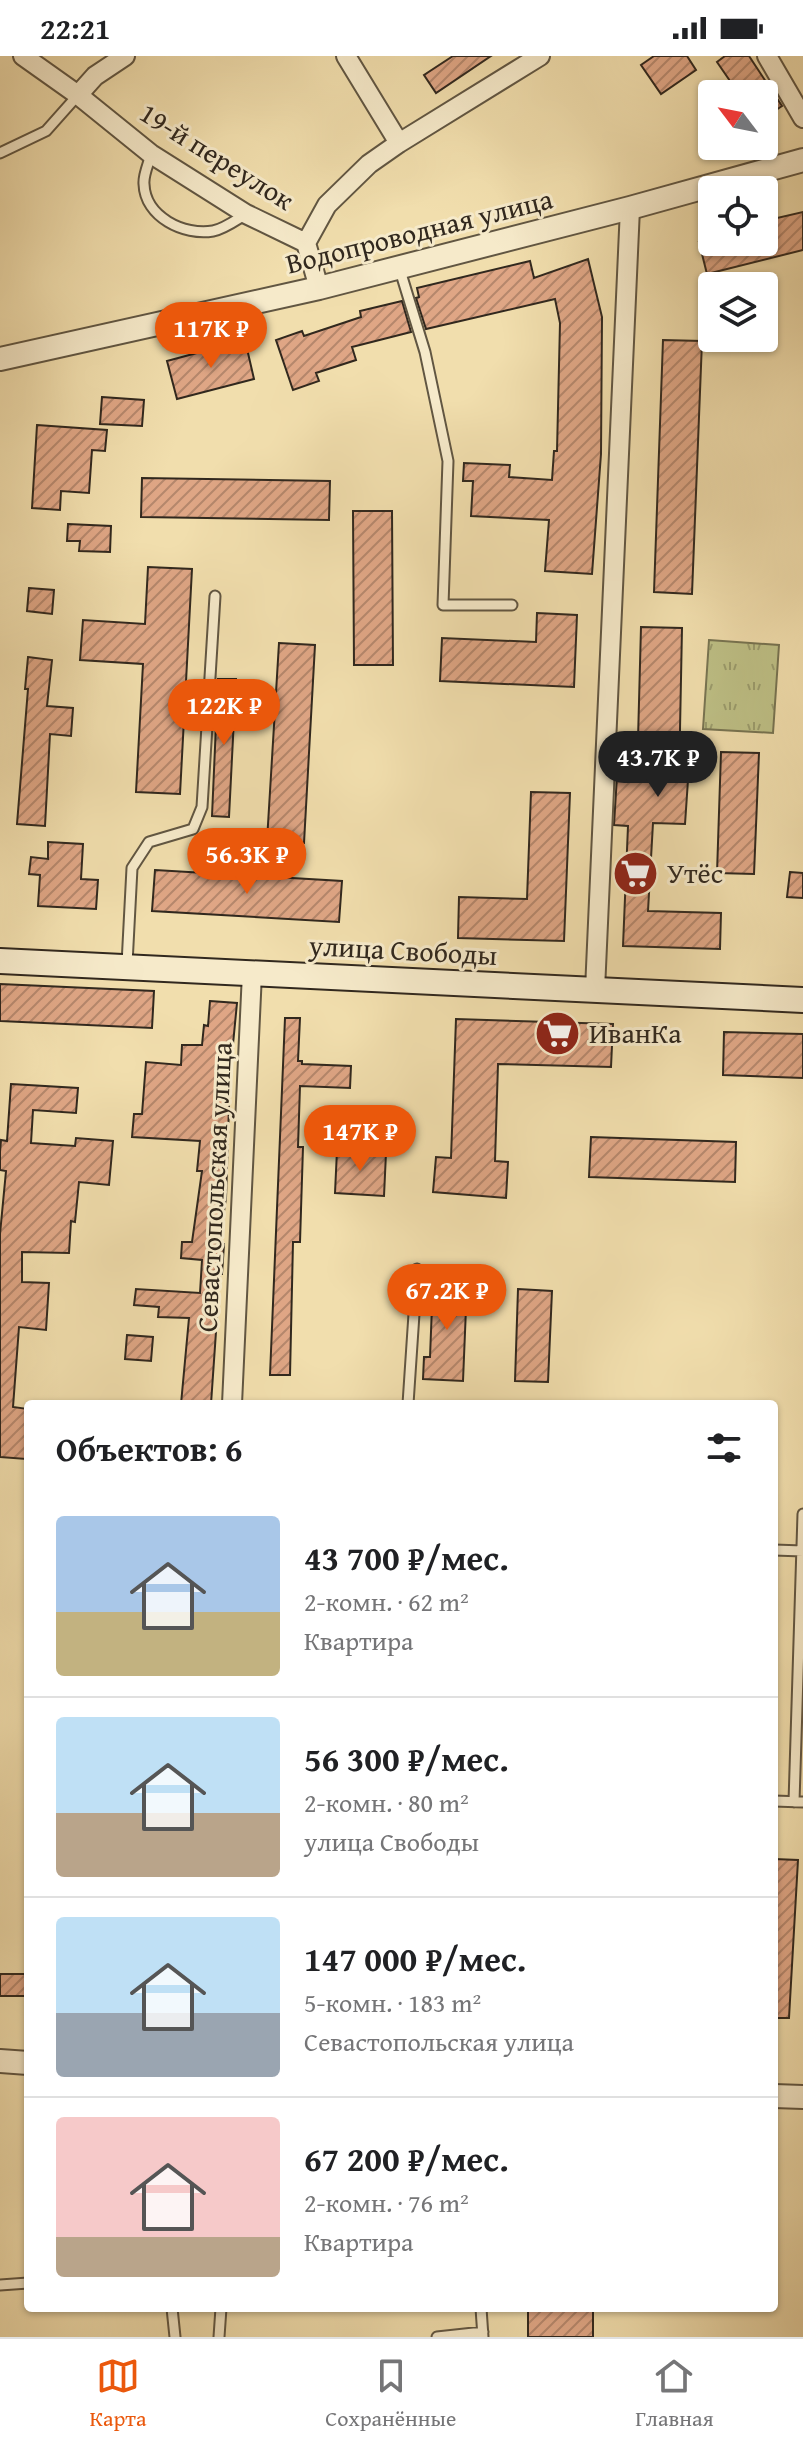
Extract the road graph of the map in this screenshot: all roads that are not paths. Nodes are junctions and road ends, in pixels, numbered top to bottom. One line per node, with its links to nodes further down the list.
1 (23, 56): 6 (street, 19-й переулок)
2 (125, 56): 6 (street)
3 (346, 56): 8 (street)
4 (540, 56): 8 (street)
5 (767, 56): 7 (street)
6 (78, 95): 9 (lane); 10 (street, 19-й переулок)
7 (803, 118)
8 (399, 143): 14 (street)
9 (0, 153)
10 (151, 154): 13 (street, 19-й переулок); 13 (lane)
11 (803, 160): 12 (street, Водопроводная улица)
12 (630, 208): 15 (street, Водопроводная улица); 23 (street)
13 (246, 214): 14 (street, 19-й переулок)
14 (306, 243): 16 (street, 19-й переулок)
15 (399, 267): 16 (street, Водопроводная улица); 19 (lane)
16 (319, 288): 17 (street, Водопроводная улица)
17 (0, 359)
18 (215, 596): 21 (lane)
19 (512, 605)
20 (0, 961): 21 (main road, улица Свободы)
21 (127, 967): 22 (main road, улица Свободы)
22 (252, 973): 23 (main road, улица Свободы); 26 (street, Севастопольская улица)
23 (595, 990): 24 (main road, улица Свободы)
24 (803, 1000)
25 (417, 1269): 27 (lane)
26 (232, 1400)
27 (408, 1400)
28 (803, 1514): 30 (lane)
29 (778, 1550): 30 (lane)
30 (802, 1551): 32 (lane)
31 (778, 1801): 32 (lane)
32 (798, 1802)
33 (0, 2061): 34 (street)
34 (24, 2063)
35 (778, 2096): 36 (street)
36 (803, 2097)
37 (24, 2283): 38 (lane)
38 (0, 2285)
39 (172, 2312): 43 (lane)
40 (221, 2312): 44 (lane)
41 (481, 2312): 42 (lane)
42 (483, 2334): 45 (lane)
43 (175, 2337)
44 (219, 2337)
45 (437, 2337)

